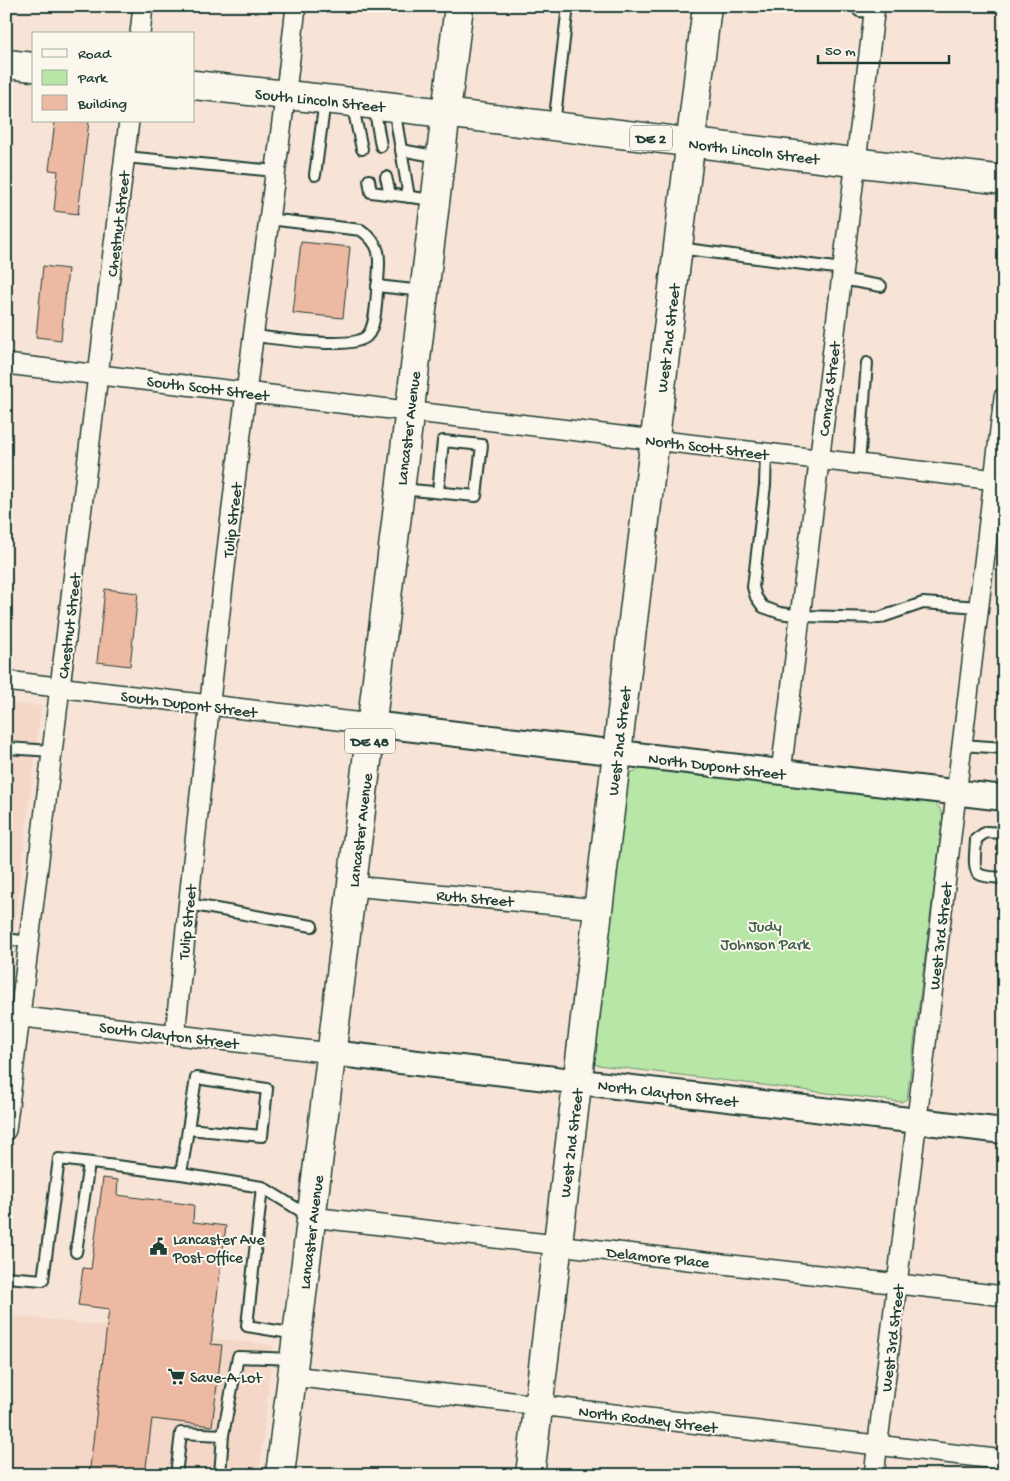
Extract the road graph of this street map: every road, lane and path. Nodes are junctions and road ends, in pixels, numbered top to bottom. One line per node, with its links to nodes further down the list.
1 (144, 6): 7 (street)
2 (296, 6): 11 (street, Tulip Street)
3 (459, 6): 14 (main road, Lancaster Avenue / DE 48)
4 (568, 6): 16 (lane)
5 (707, 6): 17 (main road, West 2nd Street)
6 (869, 10): 23 (street, Conrad Street)
7 (140, 32)
8 (6, 64): 9 (main road)
9 (32, 67)
10 (195, 85): 11 (main road, South Lincoln Street / DE 2)
11 (286, 95): 12 (main road, South Lincoln Street / DE 2); 24 (street, Tulip Street)
12 (325, 99): 13 (main road, South Lincoln Street / DE 2); 25 (lane)
13 (373, 104): 14 (main road, South Lincoln Street / DE 2); 18 (lane); 19 (lane); 20 (lane)
14 (446, 113): 16 (main road, North Lincoln Street / DE 2); 22 (main road, Lancaster Avenue / DE 48)
15 (130, 122): 21 (street, Chestnut Street)
16 (554, 126): 17 (main road, North Lincoln Street / DE 2)
17 (690, 142): 23 (main road, North Lincoln Street / DE 2); 32 (main road, West 2nd Street)
18 (381, 146)
19 (362, 149)
20 (401, 150): 22 (lane); 30 (lane)
21 (125, 157): 24 (lane); 40 (street, Chestnut Street)
22 (440, 157): 30 (main road, Lancaster Avenue / DE 48)
23 (856, 162): 28 (main road, North Lincoln Street / DE 2); 33 (street, Conrad Street)
24 (276, 171): 31 (street, Tulip Street)
25 (314, 175)
26 (386, 177): 29 (lane)
27 (368, 180): 29 (lane)
28 (1004, 180)
29 (390, 194): 30 (lane)
30 (422, 198): 36 (main road, Lancaster Avenue / DE 48)
31 (269, 219): 34 (lane); 37 (street, Tulip Street)
32 (678, 247): 33 (lane); 45 (main road, West 2nd Street)
33 (842, 274): 35 (lane); 47 (street, Conrad Street)
34 (377, 286): 36 (lane); 37 (lane)
35 (881, 286)
36 (424, 291): 43 (main road, Lancaster Avenue / DE 48)
37 (254, 336): 41 (street, Tulip Street)
38 (867, 363): 48 (lane)
39 (6, 364): 40 (street, South Scott Street)
40 (99, 375): 41 (street, South Scott Street); 55 (street, Chestnut Street)
41 (246, 392): 43 (street, South Scott Street); 56 (street, Tulip Street)
42 (1003, 405): 44 (street, West 3rd Street)
43 (409, 411): 45 (street, North Scott Street); 50 (main road, Lancaster Avenue / DE 48)
44 (1001, 438): 49 (street, West 3rd Street)
45 (654, 440): 46 (street, North Scott Street); 62 (main road, West 2nd Street)
46 (766, 453): 47 (street, North Scott Street); 53 (lane)
47 (820, 459): 48 (street, North Scott Street); 53 (street, Conrad Street)
48 (859, 464): 49 (street, North Scott Street)
49 (999, 480): 52 (street, West 3rd Street)
50 (400, 489): 51 (lane); 57 (main road, Lancaster Avenue / DE 48)
51 (438, 492): 51 (lane)
52 (978, 607): 53 (lane); 58 (street, West 3rd Street)
53 (800, 616): 63 (street, Conrad Street)
54 (6, 682): 55 (street, South Dupont Street)
55 (60, 688): 56 (street, South Dupont Street); 61 (street, Chestnut Street)
56 (209, 705): 57 (street, South Dupont Street); 69 (street, Tulip Street)
57 (372, 724): 62 (street, North Dupont Street); 68 (main road, Lancaster Avenue / DE 48)
58 (962, 745): 60 (lane); 64 (street, West 3rd Street)
59 (6, 748): 61 (lane)
60 (1004, 748)
61 (52, 751): 73 (street, Chestnut Street)
62 (617, 753): 63 (street, North Dupont Street); 70 (main road, West 2nd Street)
63 (782, 772): 64 (street, North Dupont Street)
64 (956, 792): 65 (street, North Dupont Street); 78 (street, West 3rd Street)
65 (1004, 798)
66 (1004, 833): 67 (lane)
67 (1004, 878)
68 (352, 886): 70 (street, Ruth Street); 76 (main road, Lancaster Avenue / DE 48)
69 (188, 904): 71 (lane); 75 (street, Tulip Street)
70 (598, 909): 77 (main road, West 2nd Street)
71 (312, 926)
72 (6, 939): 73 (lane)
73 (29, 942): 74 (street, Chestnut Street)
74 (13, 1016): 75 (street, South Clayton Street); 79 (street, Chestnut Street)
75 (175, 1035): 76 (street, South Clayton Street)
76 (332, 1053): 77 (street, North Clayton Street); 85 (main road, Lancaster Avenue / DE 48)
77 (577, 1081): 78 (street, North Clayton Street); 86 (main road, West 2nd Street)
78 (917, 1121): 81 (street, North Clayton Street); 89 (street, West 3rd Street)
79 (6, 1130)
80 (188, 1130): 80 (lane); 83 (lane)
81 (1004, 1131)
82 (89, 1163): 83 (lane); 87 (lane); 88 (lane)
83 (181, 1174): 84 (lane)
84 (262, 1187): 85 (lane); 91 (lane)
85 (311, 1217): 86 (street, Delamore Place); 91 (main road, Lancaster Avenue / DE 48)
86 (557, 1245): 89 (street, Delamore Place); 92 (main road, West 2nd Street)
87 (76, 1252)
88 (6, 1277)
89 (898, 1284): 90 (street, Delamore Place); 94 (street, West 3rd Street)
90 (1004, 1296)
91 (294, 1356): 92 (street, North Rodney Street); 93 (lane); 98 (main road, Lancaster Avenue / DE 48)
92 (538, 1405): 94 (street, North Rodney Street); 99 (main road, West 2nd Street)
93 (223, 1435): 96 (lane); 97 (lane)
94 (878, 1445): 95 (street, North Rodney Street); 100 (street, West 3rd Street)
95 (1004, 1460)
96 (176, 1475)
97 (220, 1475)
98 (280, 1475)
99 (530, 1475)
100 (874, 1475)

